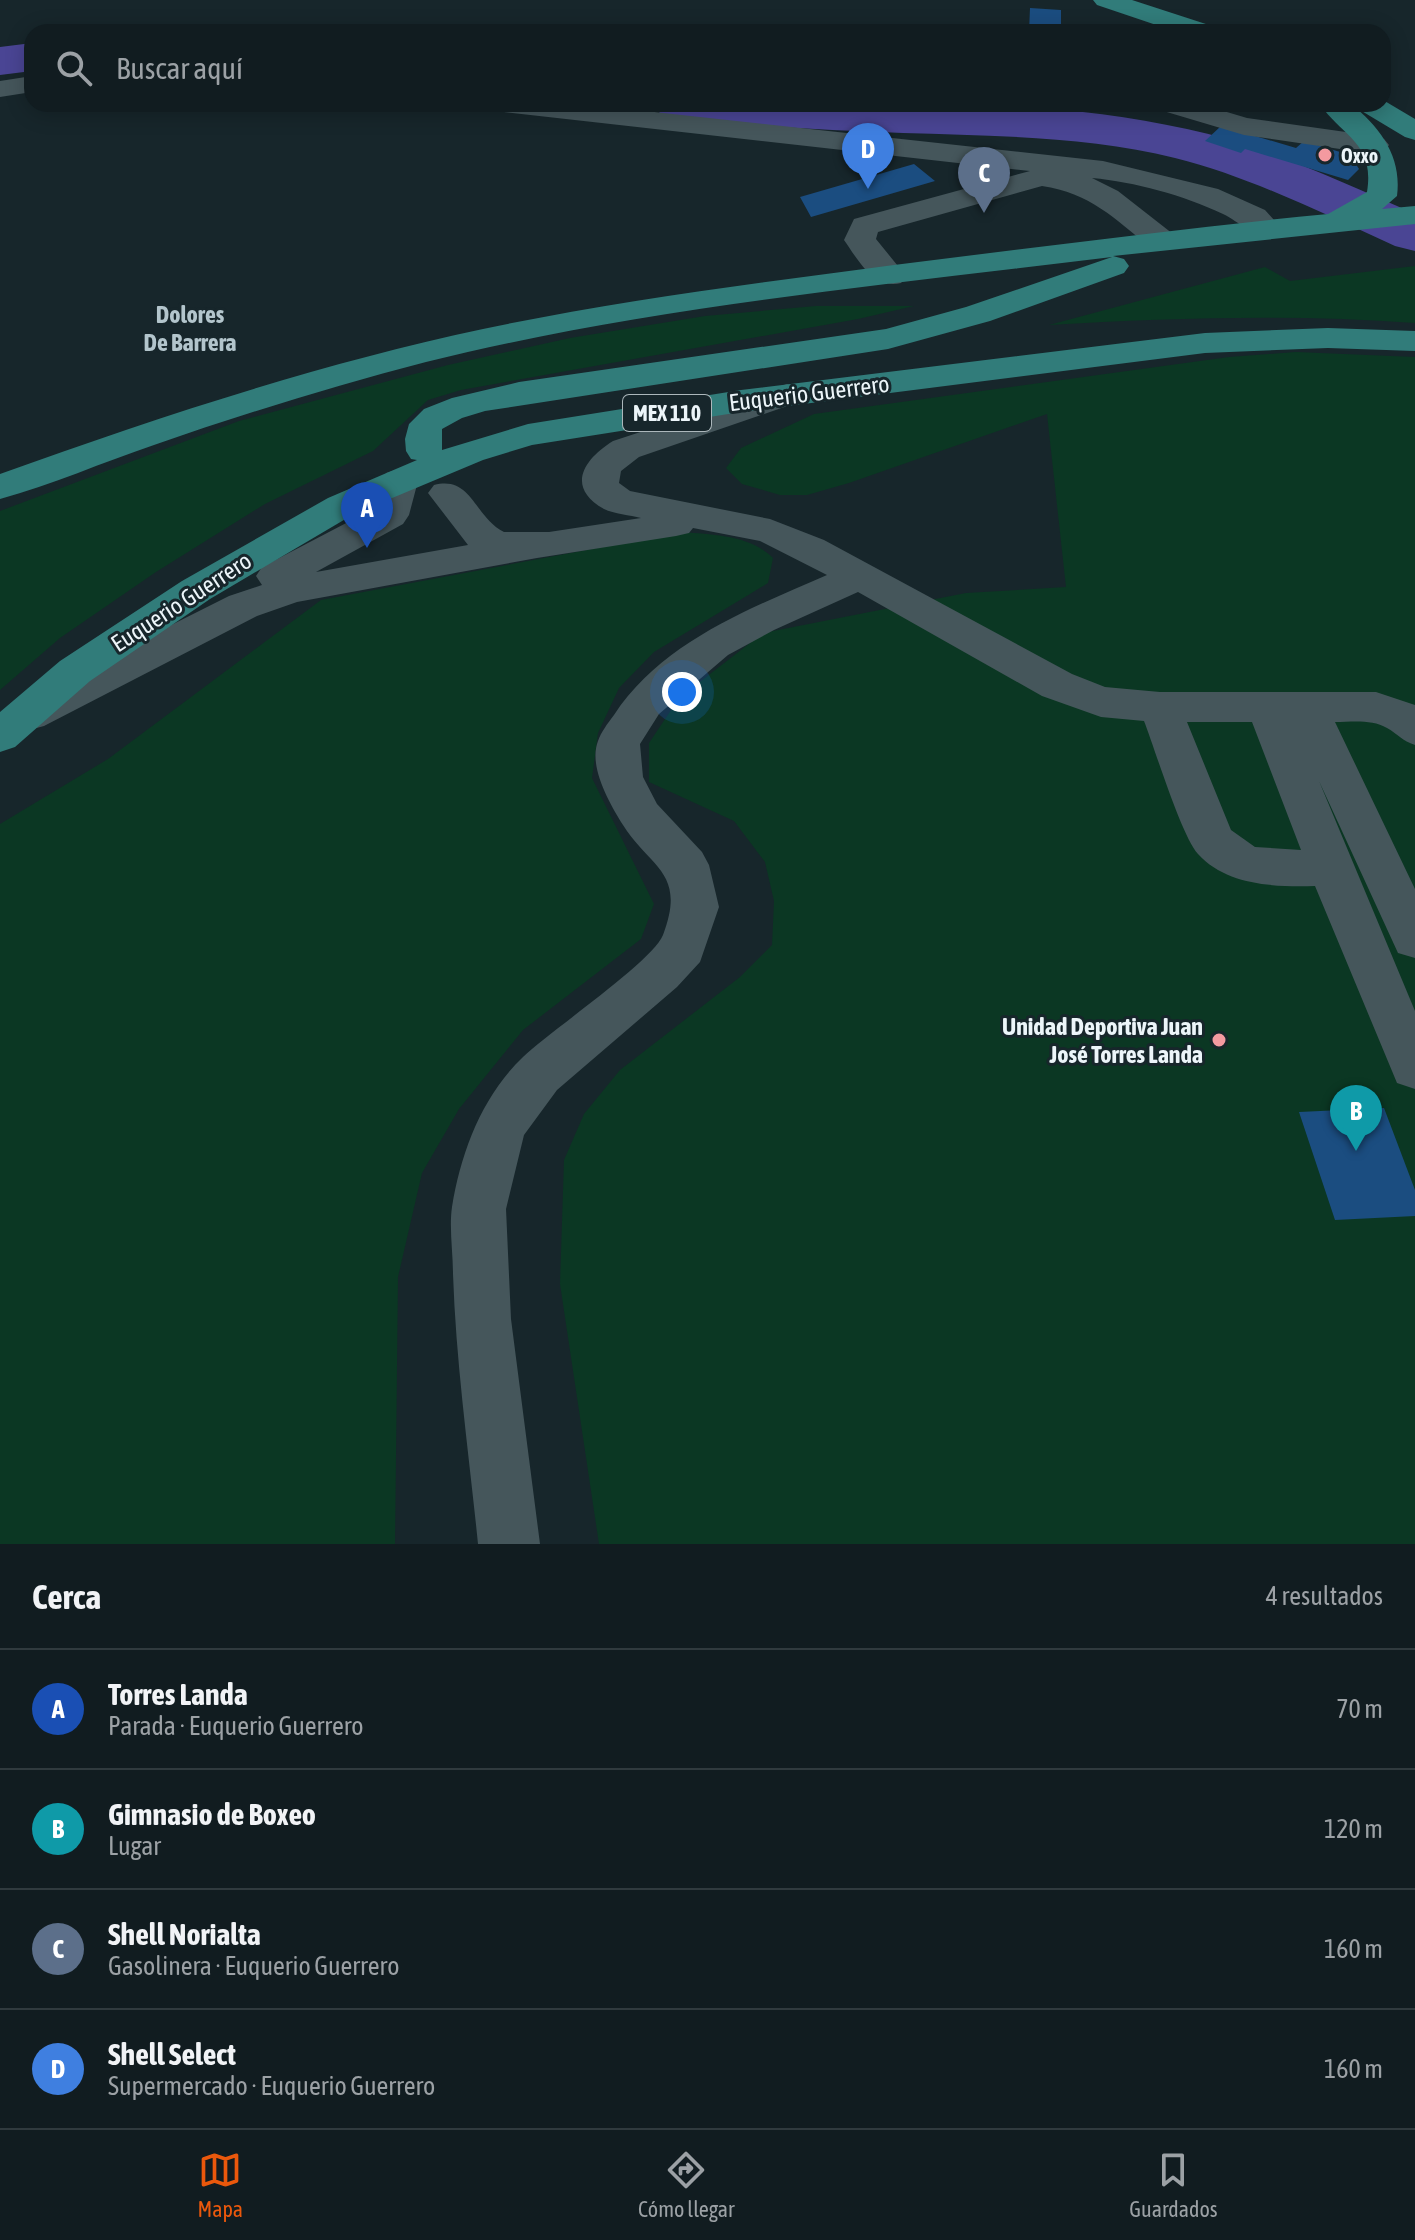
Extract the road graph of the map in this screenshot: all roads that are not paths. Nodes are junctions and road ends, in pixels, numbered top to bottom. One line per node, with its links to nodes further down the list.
1 (1106, 0): 2 (main road)
2 (1175, 24)
3 (24, 85): 4 (street)
4 (0, 89)
5 (1391, 94): 6 (main road)
6 (1415, 101)
7 (577, 112): 15 (street)
8 (1203, 112): 12 (street)
9 (1345, 112): 12 (main road)
10 (1383, 112): 11 (main road)
11 (1415, 131)
12 (1374, 145): 14 (main road)
13 (1415, 215): 14 (main road)
14 (1327, 222): 15 (main road)
15 (1266, 229): 16 (main road)
16 (1199, 236): 17 (main road); 21 (main road)
17 (1162, 241): 18 (main road); 18 (street)
18 (890, 276): 23 (main road)
19 (1415, 341): 20 (main road, Euquerio Guerrero / MEX 110)
20 (787, 395): 22 (main road, Euquerio Guerrero / MEX 110); 25 (street)
21 (424, 451)
22 (399, 481): 28 (street)
23 (0, 487)
24 (447, 493): 26 (street)
25 (703, 519): 26 (street); 27 (street)
26 (533, 546): 32 (street)
27 (860, 576): 29 (street); 37 (street)
28 (196, 590): 32 (main road, Euquerio Guerrero)
29 (1160, 707): 30 (street); 34 (street)
30 (1286, 707): 31 (street); 33 (street); 34 (street)
31 (1415, 729)
32 (6, 730)
33 (1396, 858): 35 (street)
34 (1331, 868): 36 (street)
35 (1415, 939)
36 (1415, 1067)
37 (509, 1544)

